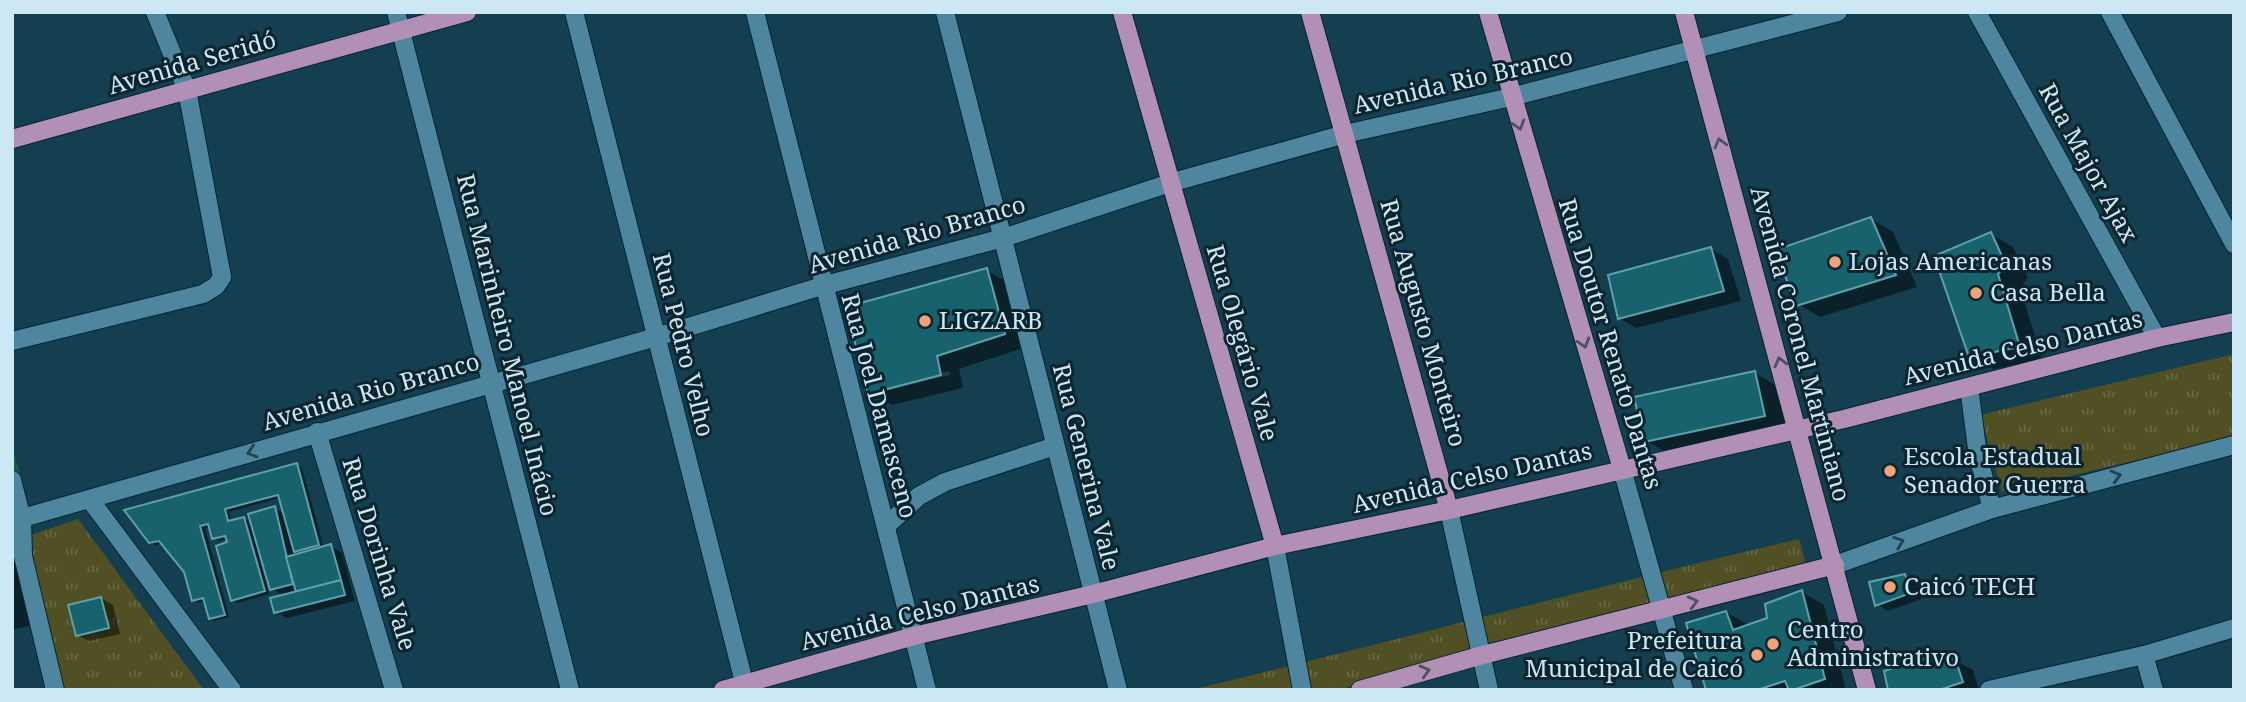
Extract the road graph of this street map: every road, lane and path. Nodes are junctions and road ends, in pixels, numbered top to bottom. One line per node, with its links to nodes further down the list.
1 (155, 12): 15 (street)
2 (467, 12): 13 (main road, Avenida Seridó)
3 (573, 12): 24 (street, Rua Pedro Velho)
4 (755, 12): 22 (street, Rua Joel Damasceno)
5 (946, 12): 20 (street, Rua Generina Vale)
6 (1122, 12): 19 (main road, Rua Olegário Vale)
7 (1310, 12): 17 (main road, Rua Augusto Monteiro)
8 (1488, 12): 16 (main road, Rua Doutor Renato Dantas)
9 (1684, 12): 14 (main road, Avenida Coronel Martiniano)
10 (1838, 12): 14 (street, Avenida Rio Branco)
11 (1977, 12): 25 (street, Rua Major Ajax)
12 (2110, 12): 21 (street)
13 (398, 21): 15 (main road, Avenida Seridó); 27 (street, Rua Marinheiro Manoel Inácio)
14 (1695, 52): 16 (street, Avenida Rio Branco); 29 (main road, Avenida Coronel Martiniano, one-way to 14)
15 (187, 90): 18 (main road, Avenida Seridó); 26 (street)
16 (1511, 97): 17 (street, Avenida Rio Branco); 33 (main road, Rua Doutor Renato Dantas, one-way to 33)
17 (1345, 134): 19 (street, Avenida Rio Branco); 37 (main road, Rua Augusto Monteiro)
18 (12, 139)
19 (1170, 183): 20 (street, Avenida Rio Branco); 41 (main road, Rua Olegário Vale)
20 (1003, 239): 22 (street, Avenida Rio Branco); 32 (street, Rua Generina Vale)
21 (2234, 244)
22 (822, 286): 24 (street, Avenida Rio Branco); 39 (street, Rua Joel Damasceno)
23 (2234, 322): 25 (main road, Avenida Celso Dantas)
24 (656, 337): 27 (street, Avenida Rio Branco); 50 (street, Rua Pedro Velho)
25 (2157, 338): 28 (main road, Avenida Celso Dantas)
26 (12, 341)
27 (491, 383): 30 (street, Avenida Rio Branco); 54 (street, Rua Marinheiro Manoel Inácio)
28 (1969, 387): 29 (main road, Avenida Celso Dantas); 36 (street)
29 (1798, 428): 33 (main road, Avenida Celso Dantas); 43 (main road, Avenida Coronel Martiniano)
30 (317, 432): 35 (street, Avenida Rio Branco, one-way to 35); 53 (street, Rua Dorinha Vale)
31 (2234, 445): 36 (street, one-way to 31)
32 (1055, 446): 39 (street); 44 (street, Rua Generina Vale)
33 (1622, 469): 37 (main road, Avenida Celso Dantas); 45 (street, Rua Doutor Renato Dantas)
34 (12, 480): 38 (street)
35 (91, 501): 38 (street, Avenida Rio Branco); 52 (street)
36 (1992, 509): 43 (street, one-way to 36)
37 (1449, 510): 41 (main road, Avenida Celso Dantas); 49 (street, Rua Augusto Monteiro)
38 (17, 520): 42 (street)
39 (886, 526): 47 (street, Rua Joel Damasceno)
40 (12, 539): 42 (street)
41 (1276, 546): 44 (main road, Avenida Celso Dantas); 58 (street, Rua Olegário Vale)
42 (23, 556): 51 (street)
43 (1835, 565): 45 (main road, one-way to 43); 62 (main road, Avenida Coronel Martiniano)
44 (1093, 594): 47 (main road, Avenida Celso Dantas); 57 (street, Rua Generina Vale)
45 (1662, 609): 49 (main road); 61 (street, Rua Doutor Renato Dantas)
46 (2234, 628): 48 (street)
47 (914, 636): 50 (main road, Avenida Celso Dantas); 56 (street, Rua Joel Damasceno)
48 (2144, 655): 63 (street); 64 (street)
49 (1479, 656): 59 (main road, one-way to 49); 60 (street, Rua Augusto Monteiro)
50 (746, 687): 55 (main road, Avenida Celso Dantas)
51 (55, 690)
52 (232, 690)
53 (394, 690)
54 (570, 690)
55 (723, 690)
56 (927, 690)
57 (1118, 690)
58 (1303, 690)
59 (1360, 690)
60 (1489, 690)
61 (1684, 690)
62 (1867, 690)
63 (1989, 690)
64 (2154, 690)

